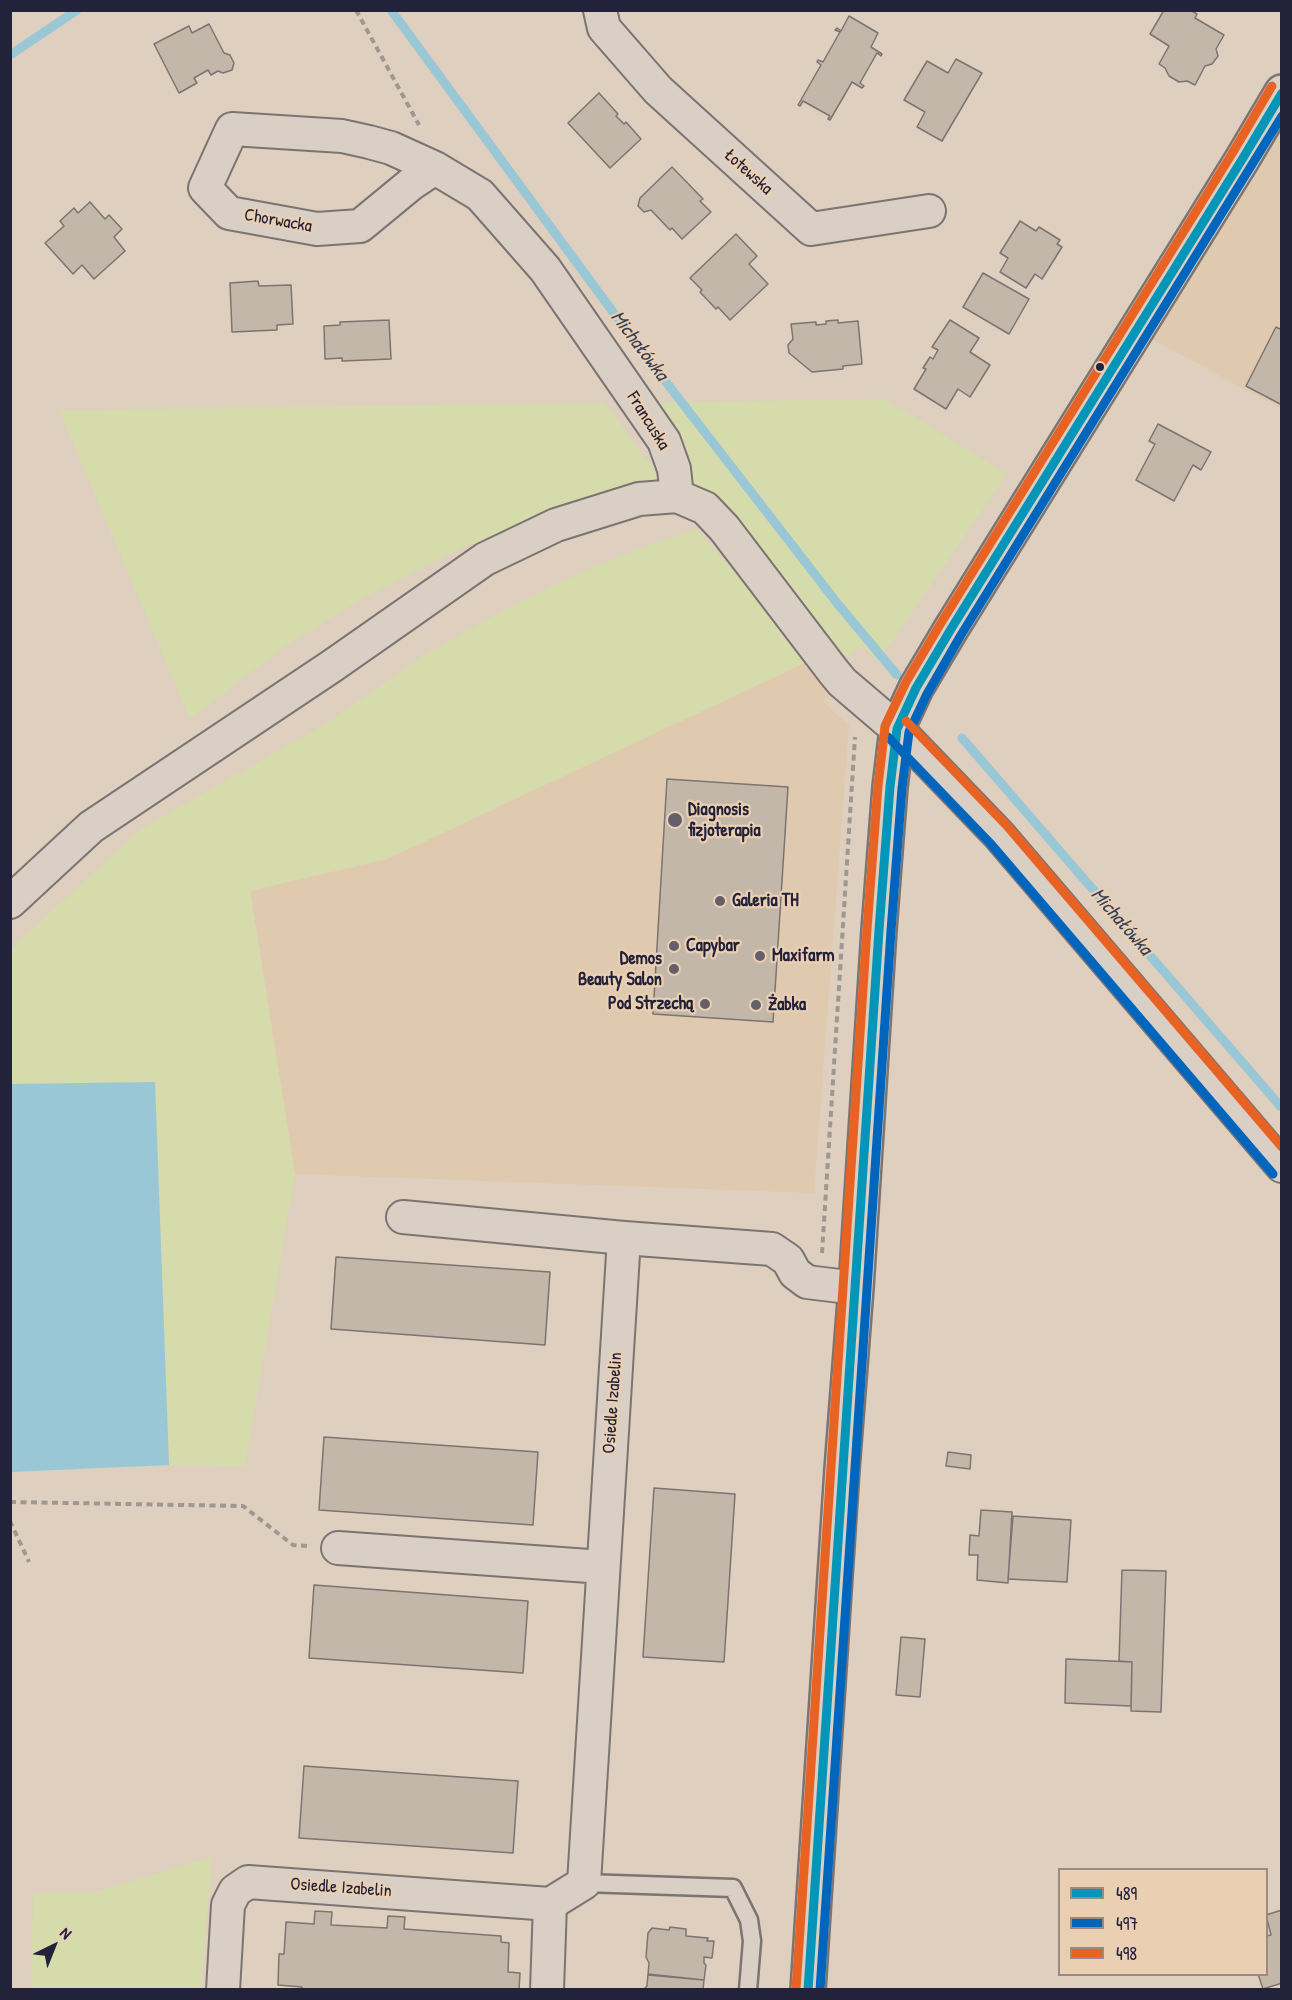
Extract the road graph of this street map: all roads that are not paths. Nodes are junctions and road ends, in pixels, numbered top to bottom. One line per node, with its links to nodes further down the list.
1 (602, 19): 4 (street, Łotewska)
2 (1281, 92): 6 (street)
3 (435, 168): 3 (street, Chorwacka); 5 (street, Francuska)
4 (929, 211)
5 (677, 496): 6 (street); 7 (street)
6 (897, 729): 8 (street); 11 (street)
7 (10, 902)
8 (1281, 1166)
9 (403, 1217): 10 (street)
10 (624, 1238): 11 (street); 13 (street, Osiedle Izabelin)
11 (856, 1288): 19 (street)
12 (338, 1548): 13 (street)
13 (603, 1568): 14 (street, Osiedle Izabelin)
14 (584, 1883): 15 (street); 18 (lane)
15 (550, 1904): 16 (street, Osiedle Izabelin); 17 (street)
16 (223, 1989)
17 (547, 1989)
18 (748, 1989)
19 (808, 1989)

